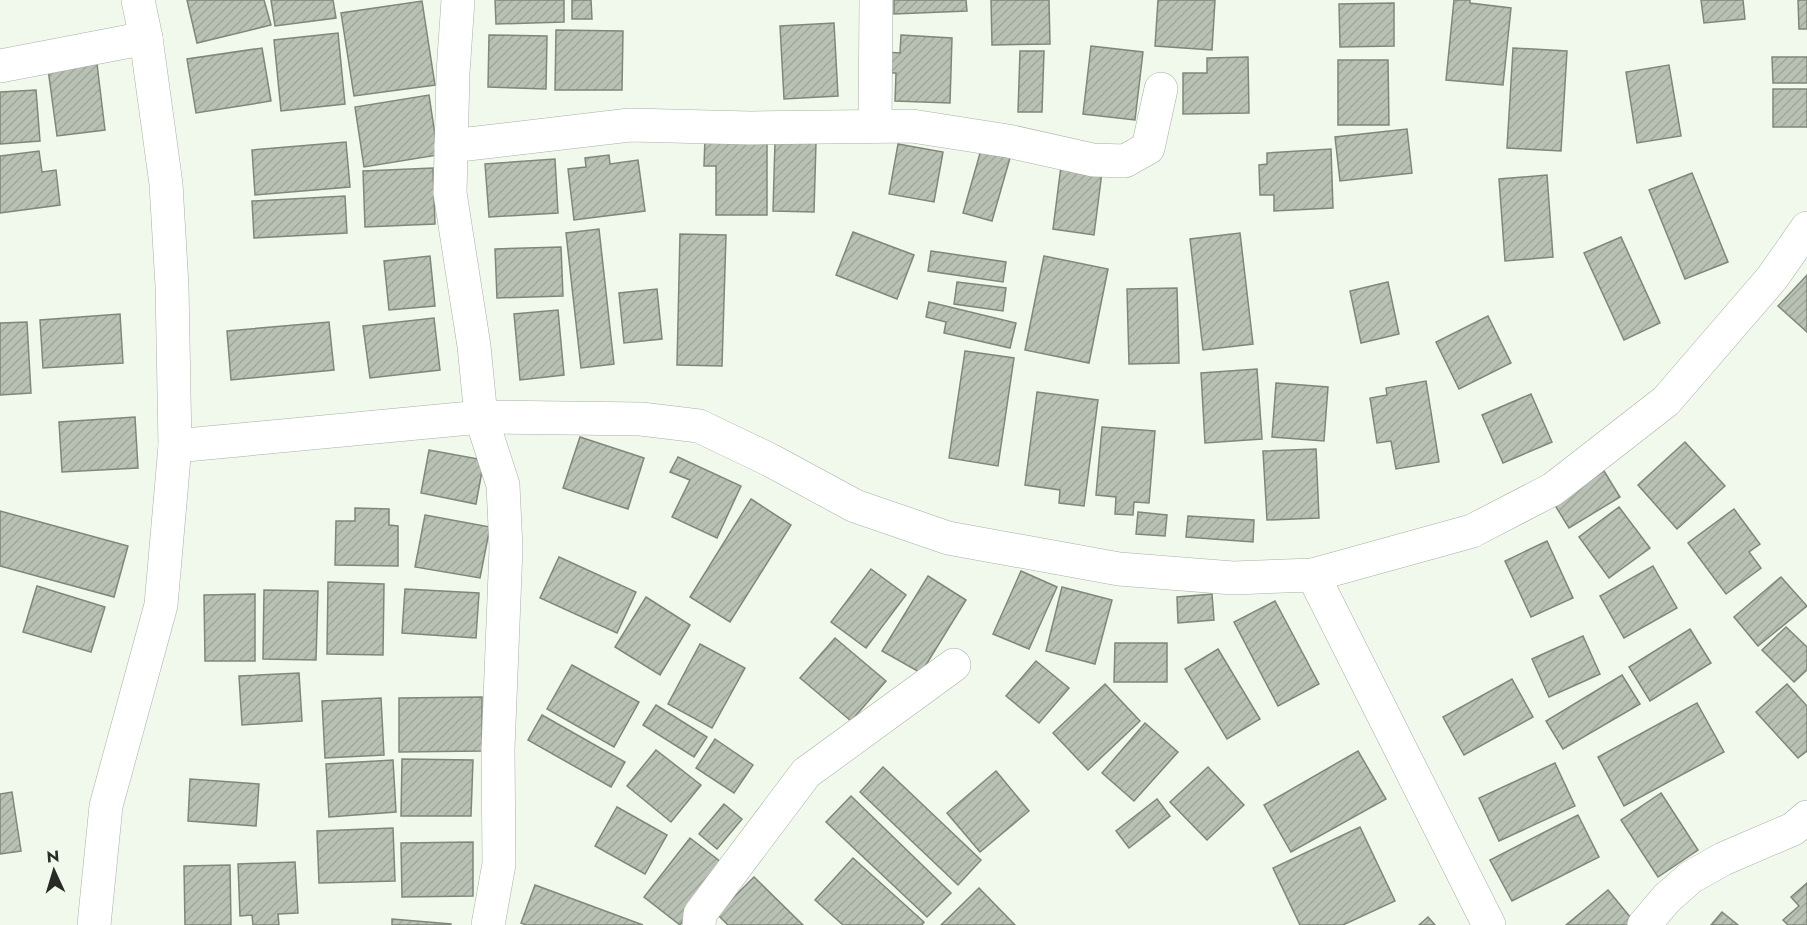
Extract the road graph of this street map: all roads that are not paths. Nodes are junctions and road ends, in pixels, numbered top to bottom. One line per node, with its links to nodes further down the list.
1 (138, 0): 4 (street)
2 (458, 0): 8 (street)
3 (876, 0): 7 (street)
4 (146, 38): 5 (street); 11 (street)
5 (0, 66)
6 (1161, 89): 7 (street)
7 (875, 126): 8 (street)
8 (451, 146): 10 (street)
9 (1807, 228): 12 (street)
10 (481, 417): 11 (street); 12 (street); 16 (street)
11 (175, 446): 15 (street)
12 (1313, 575): 18 (street)
13 (954, 665): 17 (street)
14 (1807, 817): 19 (street)
15 (94, 925)
16 (488, 925)
17 (699, 925)
18 (1489, 925)
19 (1644, 925)

